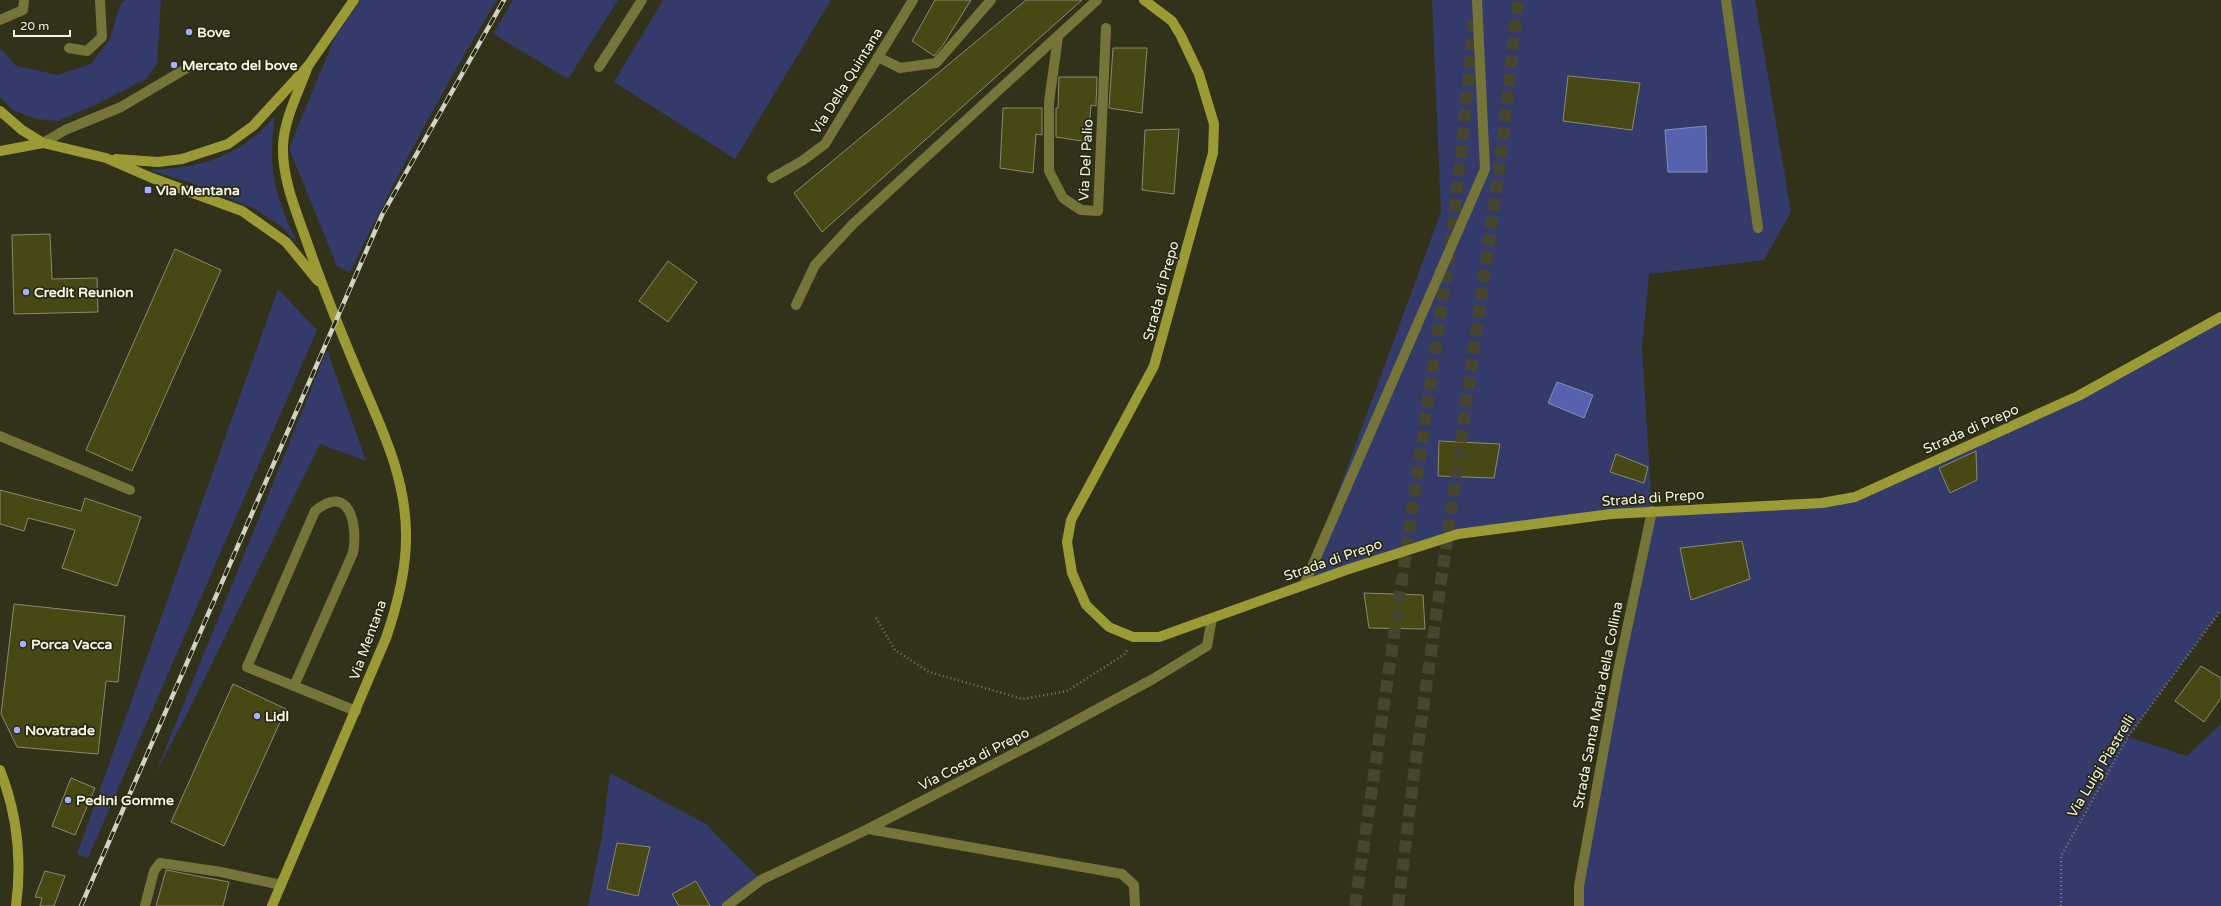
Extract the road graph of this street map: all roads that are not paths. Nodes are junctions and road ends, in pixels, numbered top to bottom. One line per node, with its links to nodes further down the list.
1 (24, 0): 11 (street)
2 (100, 0): 14 (street)
3 (354, 0): 16 (street)
4 (642, 0): 17 (street)
5 (913, 0): 15 (street, Via Della Quintana)
6 (991, 0): 15 (street)
7 (1097, 0): 13 (street)
8 (1144, 0): 32 (street, Strada di Prepo)
9 (1477, 0): 31 (street)
10 (1726, 0): 24 (street)
11 (0, 20)
12 (1106, 28): 13 (street, Via Del Palio)
13 (1058, 37): 26 (street)
14 (69, 48)
15 (878, 57): 23 (street, Via Della Quintana)
16 (308, 66): 22 (street); 25 (street, Via Mentana)
17 (599, 67)
18 (188, 68): 20 (street)
19 (0, 111): 20 (street, Via Mentana)
20 (43, 143): 21 (street, Via Mentana); 22 (street, Via Mentana)
21 (0, 151)
22 (106, 158): 25 (street, Via Mentana)
23 (772, 178)
24 (1758, 228)
25 (322, 285): 34 (street, Via Mentana)
26 (796, 305)
27 (2221, 317): 30 (street, Strada di Prepo)
28 (0, 436): 29 (street)
29 (130, 490)
30 (1652, 511): 31 (street, Strada di Prepo); 43 (street, Strada Santa Maria della Collina)
31 (1304, 585): 32 (street, Strada di Prepo)
32 (1212, 618): 36 (street, Via Costa di Prepo)
33 (294, 686): 33 (street); 34 (street)
34 (356, 711): 37 (street, Via Mentana)
35 (0, 770): 38 (street)
36 (868, 829): 41 (street, Via Costa di Prepo); 42 (street)
37 (281, 886): 39 (street); 40 (street, Via Mentana)
38 (16, 906)
39 (146, 906)
40 (272, 906)
41 (727, 906)
42 (1135, 906)
43 (1579, 906)

